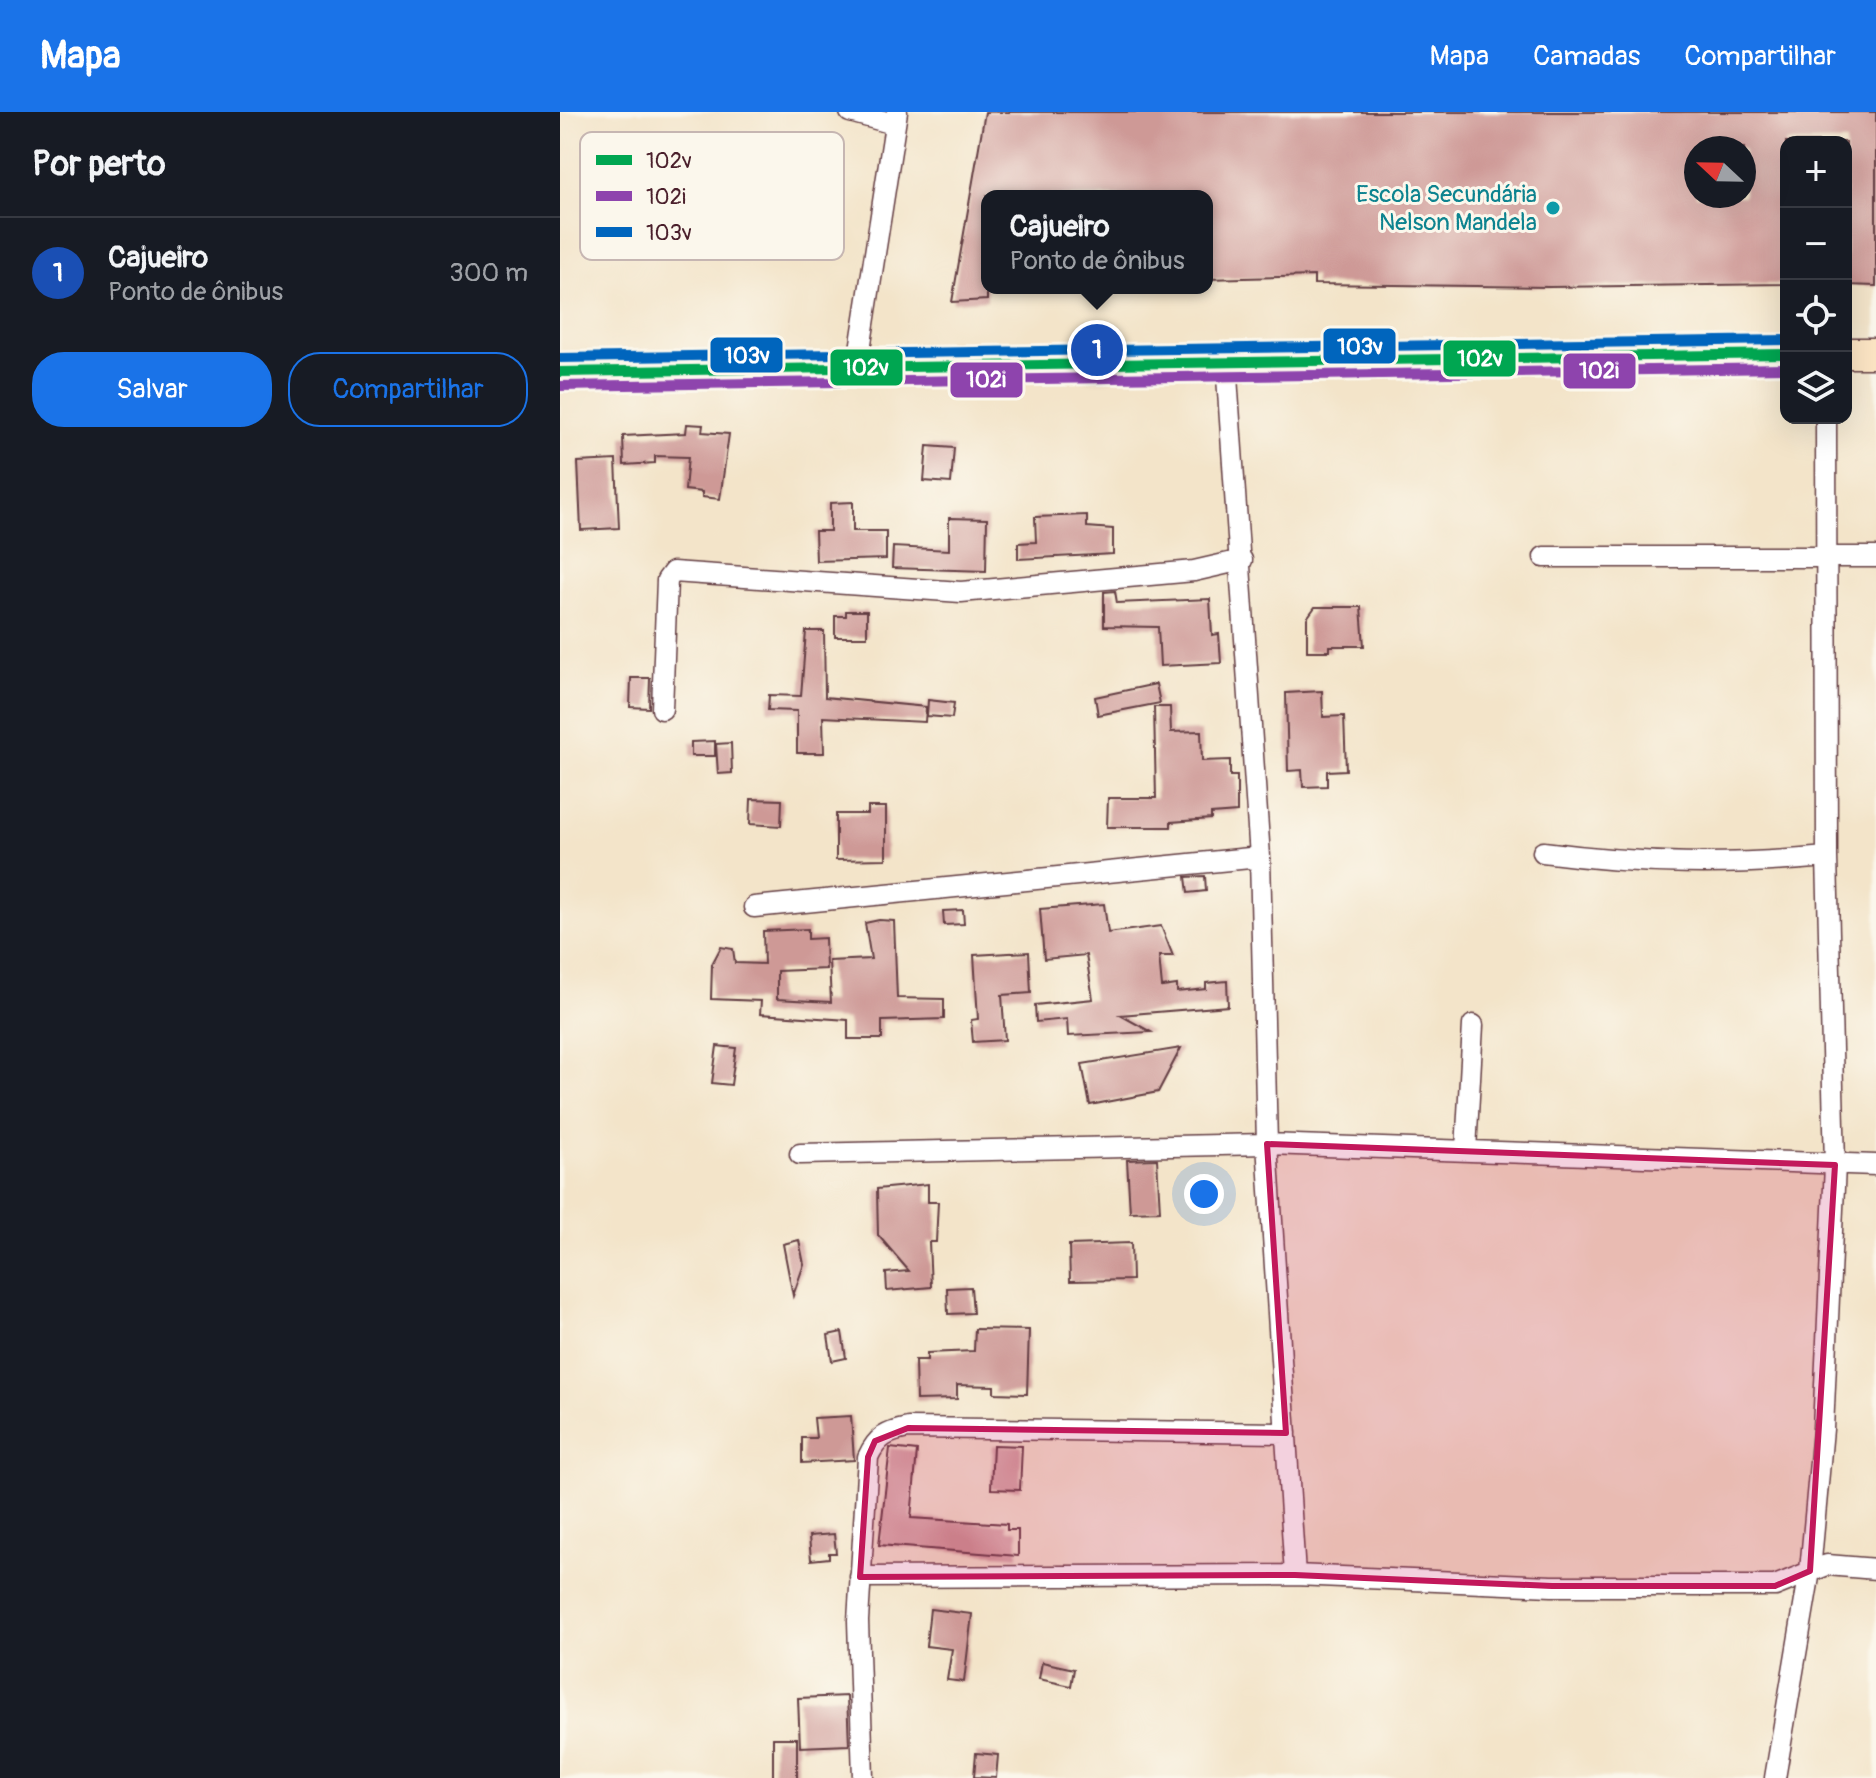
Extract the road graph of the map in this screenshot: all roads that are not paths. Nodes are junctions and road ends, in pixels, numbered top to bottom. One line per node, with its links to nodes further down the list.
1 (850, 112): 2 (street)
2 (896, 118): 7 (street)
3 (1852, 353): 4 (main road)
4 (1876, 353)
5 (1780, 354): 6 (main road)
6 (1226, 362): 7 (main road); 13 (street)
7 (857, 369): 8 (main road)
8 (560, 372)
9 (1826, 424): 11 (street)
10 (1544, 557): 11 (street)
11 (1825, 557): 12 (street); 17 (street)
12 (1876, 557)
13 (1242, 560): 14 (street); 16 (street)
14 (662, 709)
15 (1543, 852): 17 (street)
16 (1260, 857): 18 (street); 20 (street)
17 (1827, 857): 23 (street)
18 (754, 907)
19 (1473, 1025): 21 (street)
20 (1267, 1144): 21 (street); 22 (street); 25 (street)
21 (1466, 1150): 23 (street)
22 (800, 1154)
23 (1835, 1165): 24 (street); 27 (street)
24 (1876, 1165)
25 (1286, 1433): 28 (street); 29 (street)
26 (1876, 1569): 27 (street)
27 (1810, 1571): 28 (street); 31 (street)
28 (1295, 1575): 29 (street)
29 (860, 1577): 30 (street)
30 (863, 1778)
31 (1775, 1778)

